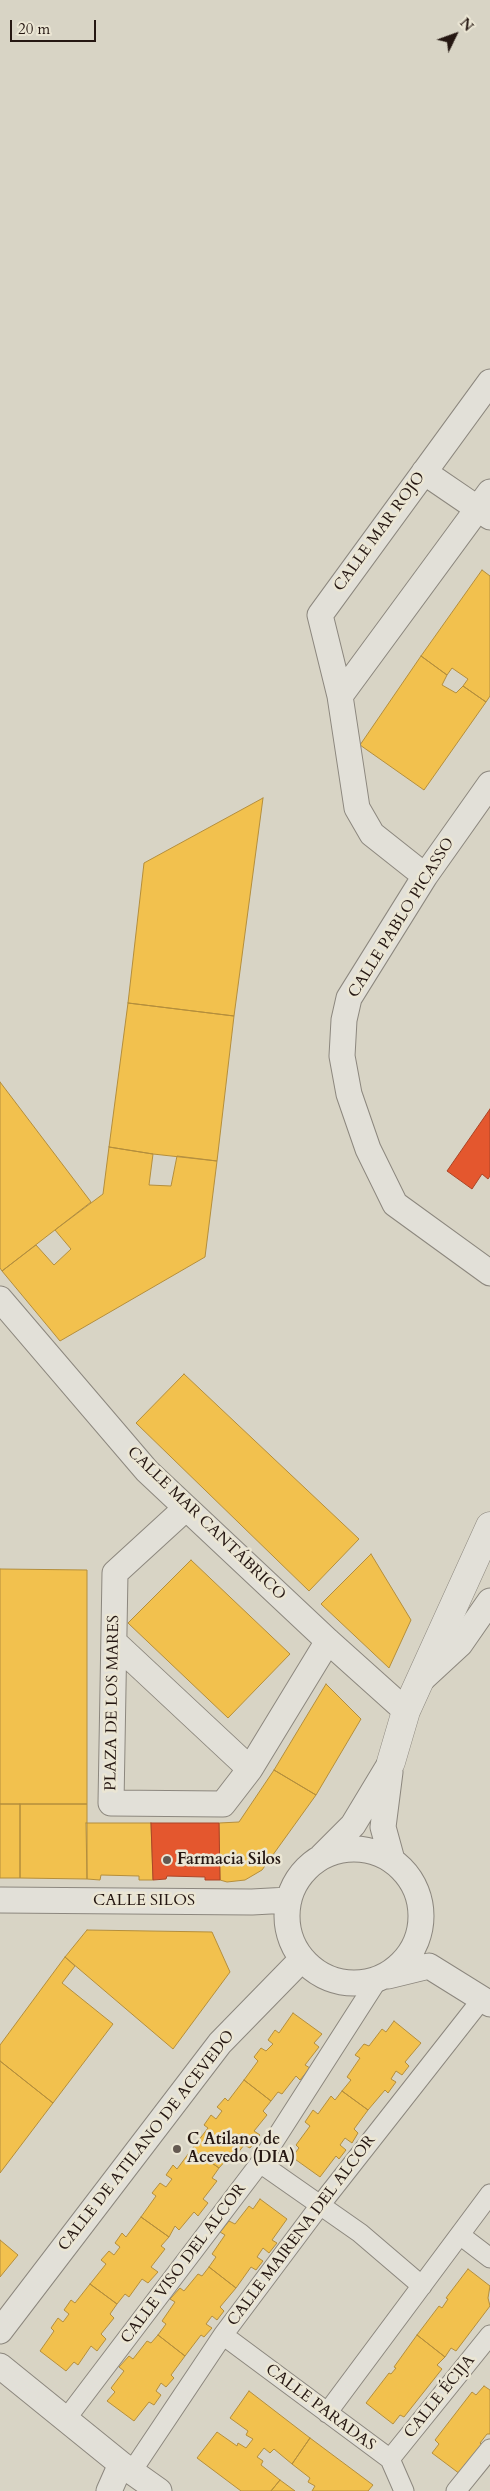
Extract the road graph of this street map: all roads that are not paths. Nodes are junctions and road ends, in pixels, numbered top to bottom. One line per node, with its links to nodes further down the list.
1 (490, 382): 2 (street, CALLE MAR ROJO)
2 (424, 472): 3 (street, CALLE MAR ROJO); 4 (street, CALLE MAR ROJO)
3 (486, 506): 4 (street)
4 (340, 696): 6 (street, CALLE MAR ROJO)
5 (490, 784): 6 (street, CALLE PABLO PICASSO)
6 (425, 876): 7 (street, CALLE PABLO PICASSO)
7 (490, 1273)
8 (0, 1299): 9 (street, CALLE MAR CANTÁBRICO)
9 (186, 1508): 12 (street, PLAZA DE LOS MARES); 13 (street, CALLE MAR CANTÁBRICO)
10 (490, 1526): 14 (street)
11 (490, 1602): 14 (street)
12 (114, 1642): 17 (street); 17 (street, PLAZA DE LOS MARES)
13 (328, 1642): 15 (street, CALLE MAR CANTÁBRICO); 17 (street, PLAZA DE LOS MARES)
14 (421, 1680): 15 (street)
15 (406, 1711): 16 (street)
16 (391, 1762): 18 (street); 19 (street)
17 (250, 1770)
18 (322, 1856): 19 (street); 21 (street)
19 (392, 1860): 23 (street)
20 (0, 1900): 21 (street, CALLE SILOS)
21 (289, 1900): 22 (street)
22 (302, 1959): 23 (street); 31 (street, CALLE DE ATILANO DE ACEVEDO)
23 (378, 1979): 24 (street); 25 (street, CALLE VISO DEL ALCOR)
24 (486, 2001): 27 (street, CALLE MAIRENA DEL ALCOR)
25 (260, 2163): 27 (street); 36 (street, CALLE VISO DEL ALCOR)
26 (490, 2194): 28 (street)
27 (321, 2204): 30 (street); 32 (street, CALLE MAIRENA DEL ALCOR)
28 (460, 2235): 29 (street); 30 (street)
29 (490, 2258)
30 (422, 2286): 35 (street)
31 (0, 2331)
32 (223, 2335): 35 (street, CALLE PARADAS); 39 (street, CALLE MAIRENA DEL ALCOR)
33 (490, 2335): 38 (street, CALLE ÉCIJA)
34 (0, 2366): 36 (street)
35 (328, 2413): 38 (street, CALLE PARADAS)
36 (66, 2419): 39 (street)
37 (490, 2449): 43 (street)
38 (390, 2459): 42 (street, CALLE PARADAS)
39 (126, 2468): 40 (street); 41 (street)
40 (109, 2491)
41 (159, 2491)
42 (404, 2491)
43 (456, 2491)

